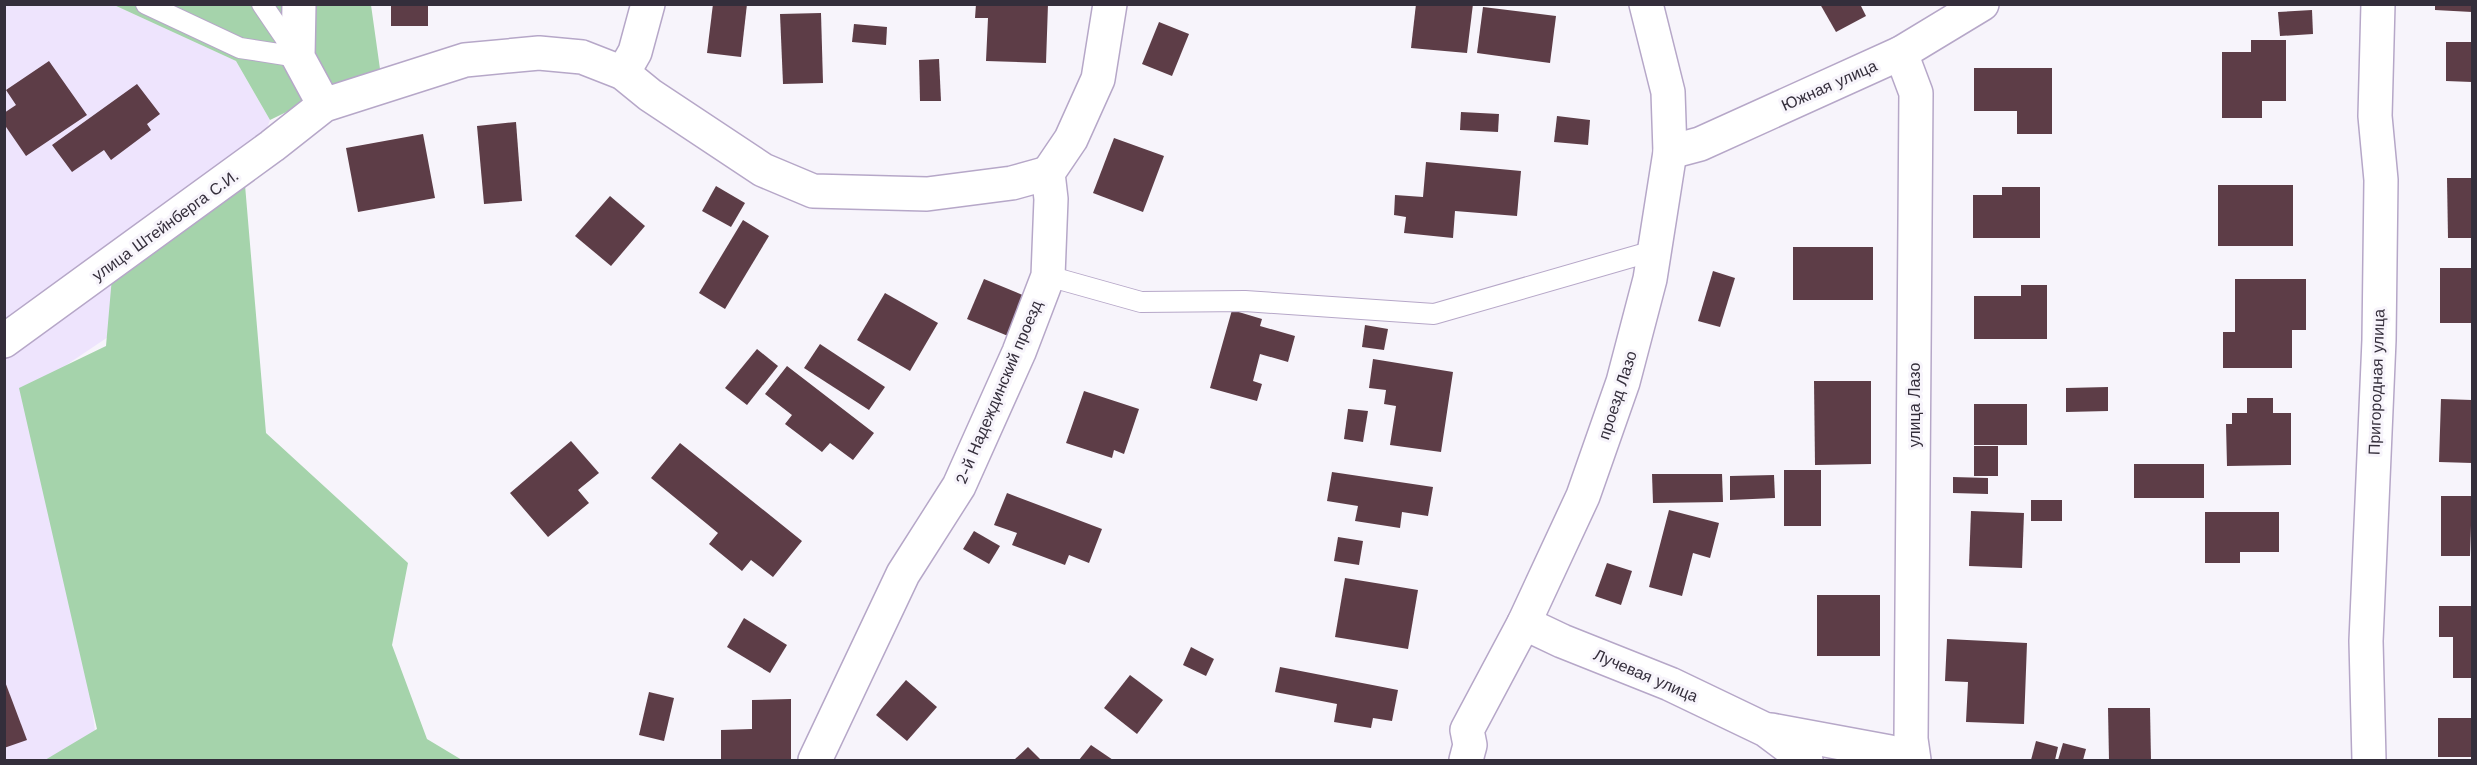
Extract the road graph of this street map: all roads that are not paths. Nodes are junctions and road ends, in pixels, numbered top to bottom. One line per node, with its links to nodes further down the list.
1 (146, 4): 10 (lane)
2 (262, 4): 10 (lane)
3 (299, 4): 10 (street)
4 (648, 4): 11 (street)
5 (1110, 4): 14 (street)
6 (1646, 4): 13 (street, проезд Лазо)
7 (1982, 4): 9 (street, Южная улица)
8 (2378, 4): 26 (street, Пригородная улица)
9 (1901, 53): 13 (street, Южная улица); 25 (street, улица Лазо)
10 (298, 57): 12 (street)
11 (623, 73): 12 (street); 14 (street)
12 (324, 105): 17 (street, улица Штейнберга С.И.)
13 (1670, 152): 15 (street, проезд Лазо)
14 (1048, 173): 16 (street, 2-й Надеждинский проезд)
15 (1653, 251): 16 (lane); 18 (street, проезд Лазо)
16 (1048, 276): 21 (street, 2-й Надеждинский проезд)
17 (4, 341)
18 (1524, 624): 19 (street, Лучевая улица); 20 (street, проезд Лазо)
19 (1766, 730): 23 (street, Лучевая улица); 24 (street, Лучевая улица)
20 (1467, 745): 22 (street)
21 (815, 760)
22 (1441, 760)
23 (1806, 760)
24 (1901, 760)
25 (1914, 760)
26 (2368, 760)

